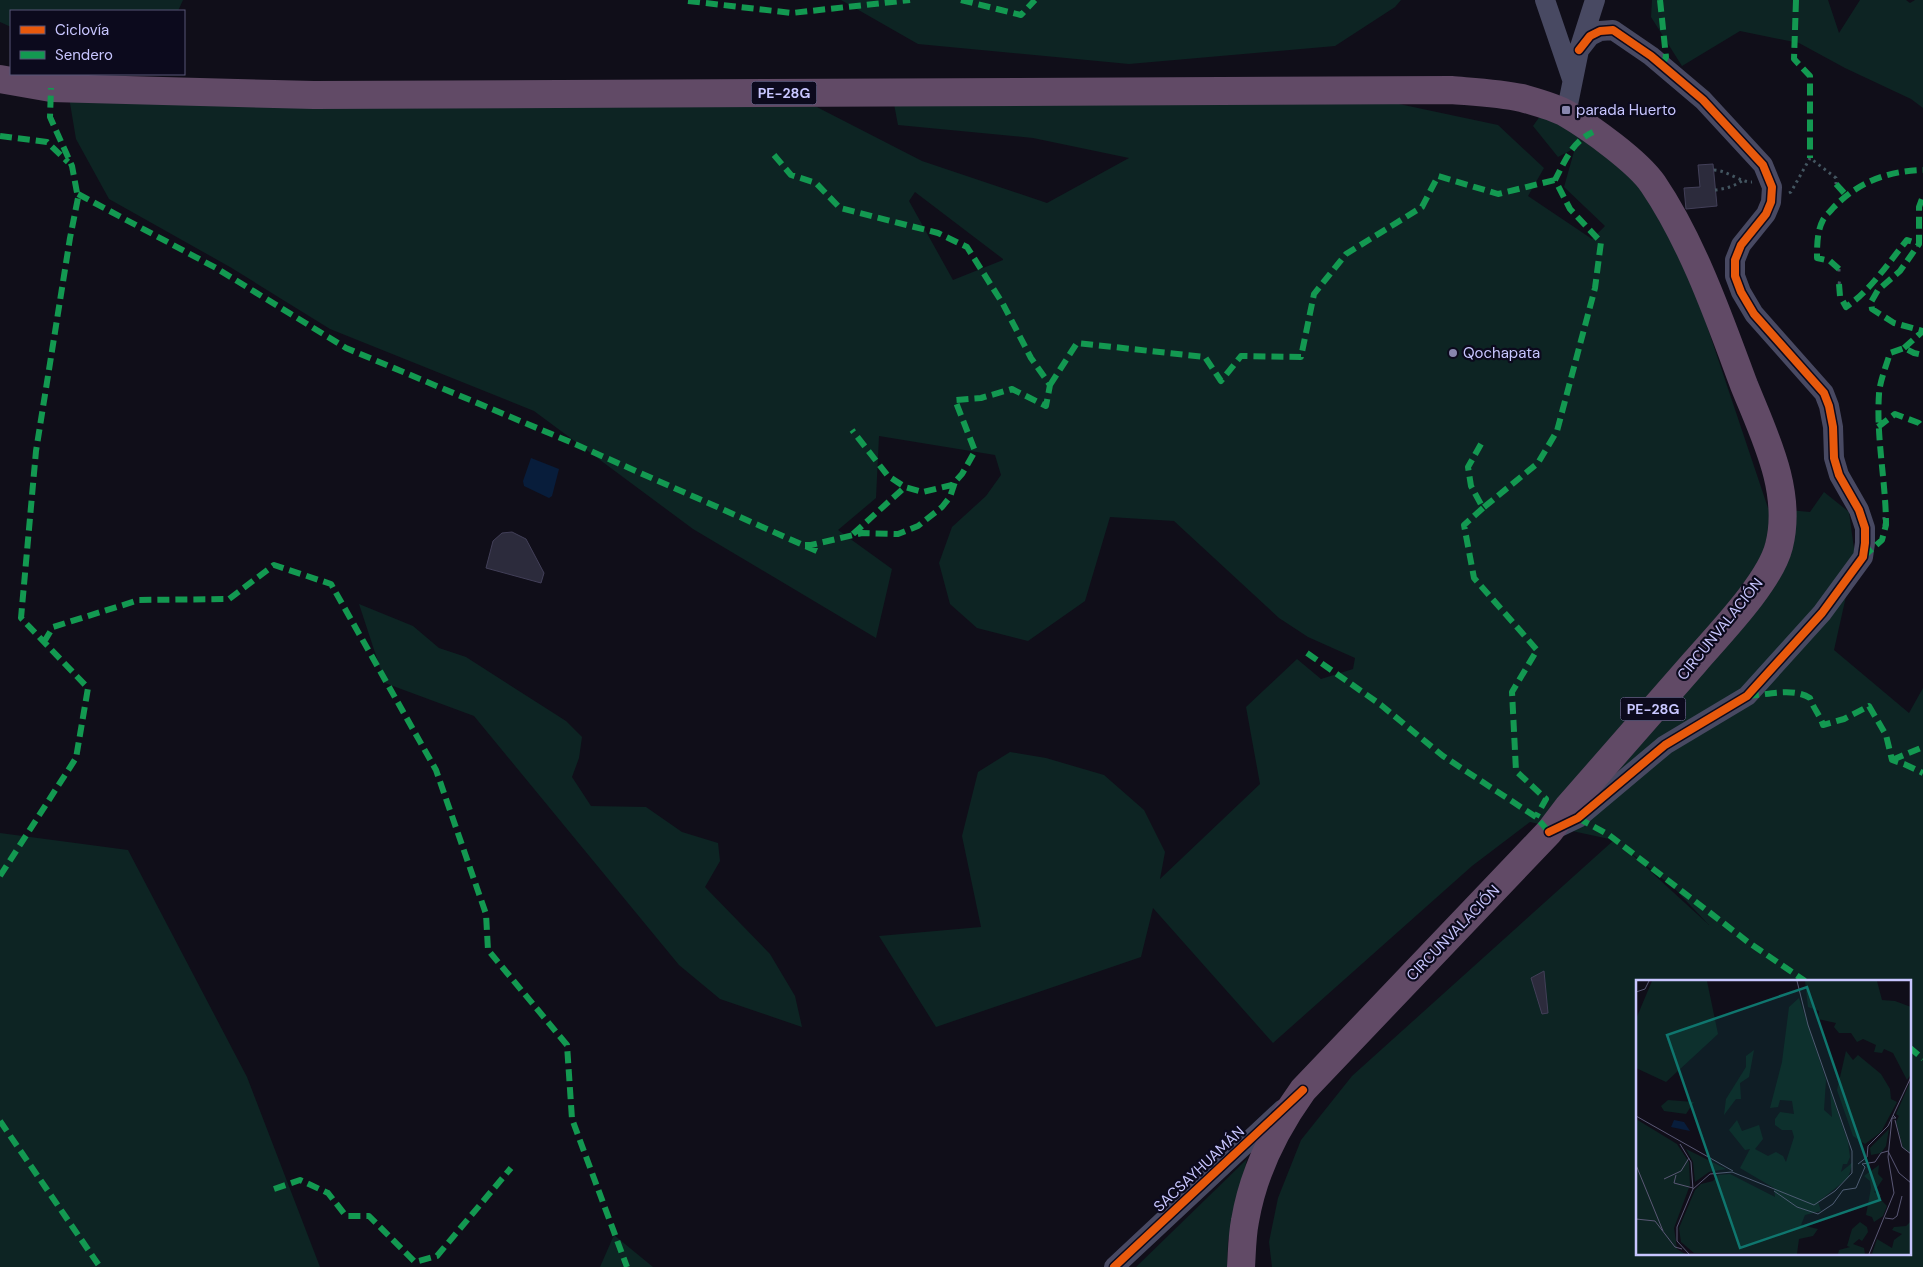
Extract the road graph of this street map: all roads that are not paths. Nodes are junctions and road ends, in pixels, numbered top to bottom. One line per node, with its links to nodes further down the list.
1 (1545, 0): 5 (street)
2 (1595, 0): 3 (street)
3 (1578, 50): 5 (street); 7 (street)
4 (0, 79): 6 (highway, PE-28G)
5 (1572, 81): 6 (street)
6 (1566, 114): 7 (highway, CIRCUNVALACIÓN / PE-28G)
7 (1550, 832): 8 (highway, CIRCUNVALACIÓN / PE-28G)
8 (1303, 1090): 9 (street, SACSAYHUAMÁN); 10 (highway, CIRCUNVALACIÓN / PE-28G)
9 (1114, 1267)
10 (1241, 1267)

